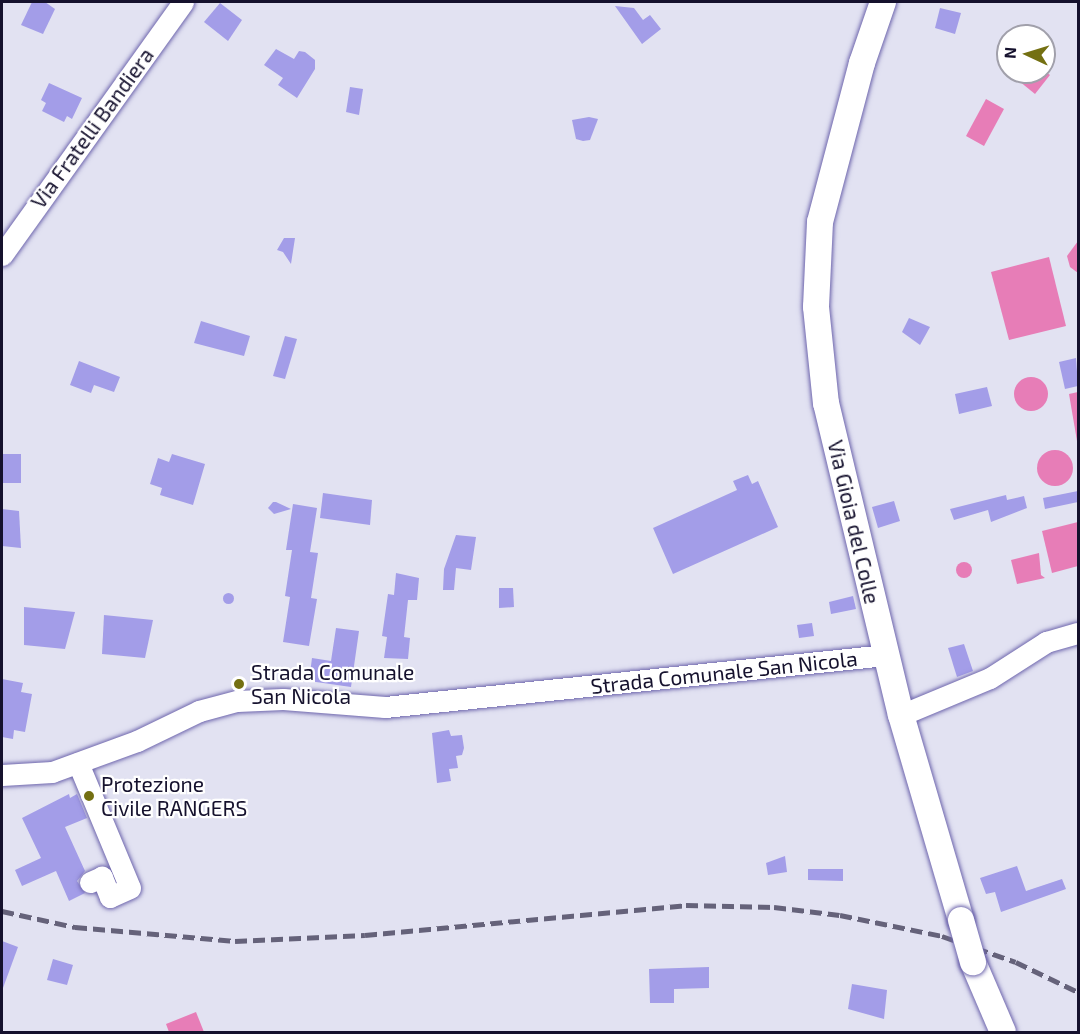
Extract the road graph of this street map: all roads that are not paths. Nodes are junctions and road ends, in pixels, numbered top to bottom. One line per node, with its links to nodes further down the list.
1 (183, 2): 3 (street, Via Fratelli Bandiera)
2 (883, 2): 5 (main road, Via Gioia del Colle)
3 (2, 255)
4 (1078, 633): 6 (street)
5 (886, 655): 6 (main road, Via Gioia del Colle); 7 (street, Strada Comunale San Nicola)
6 (901, 715): 10 (main road, Via Gioia del Colle, bridge)
7 (78, 763): 8 (street, Strada Comunale San Nicola); 9 (street)
8 (5, 779)
9 (90, 882)
10 (1003, 1032)

